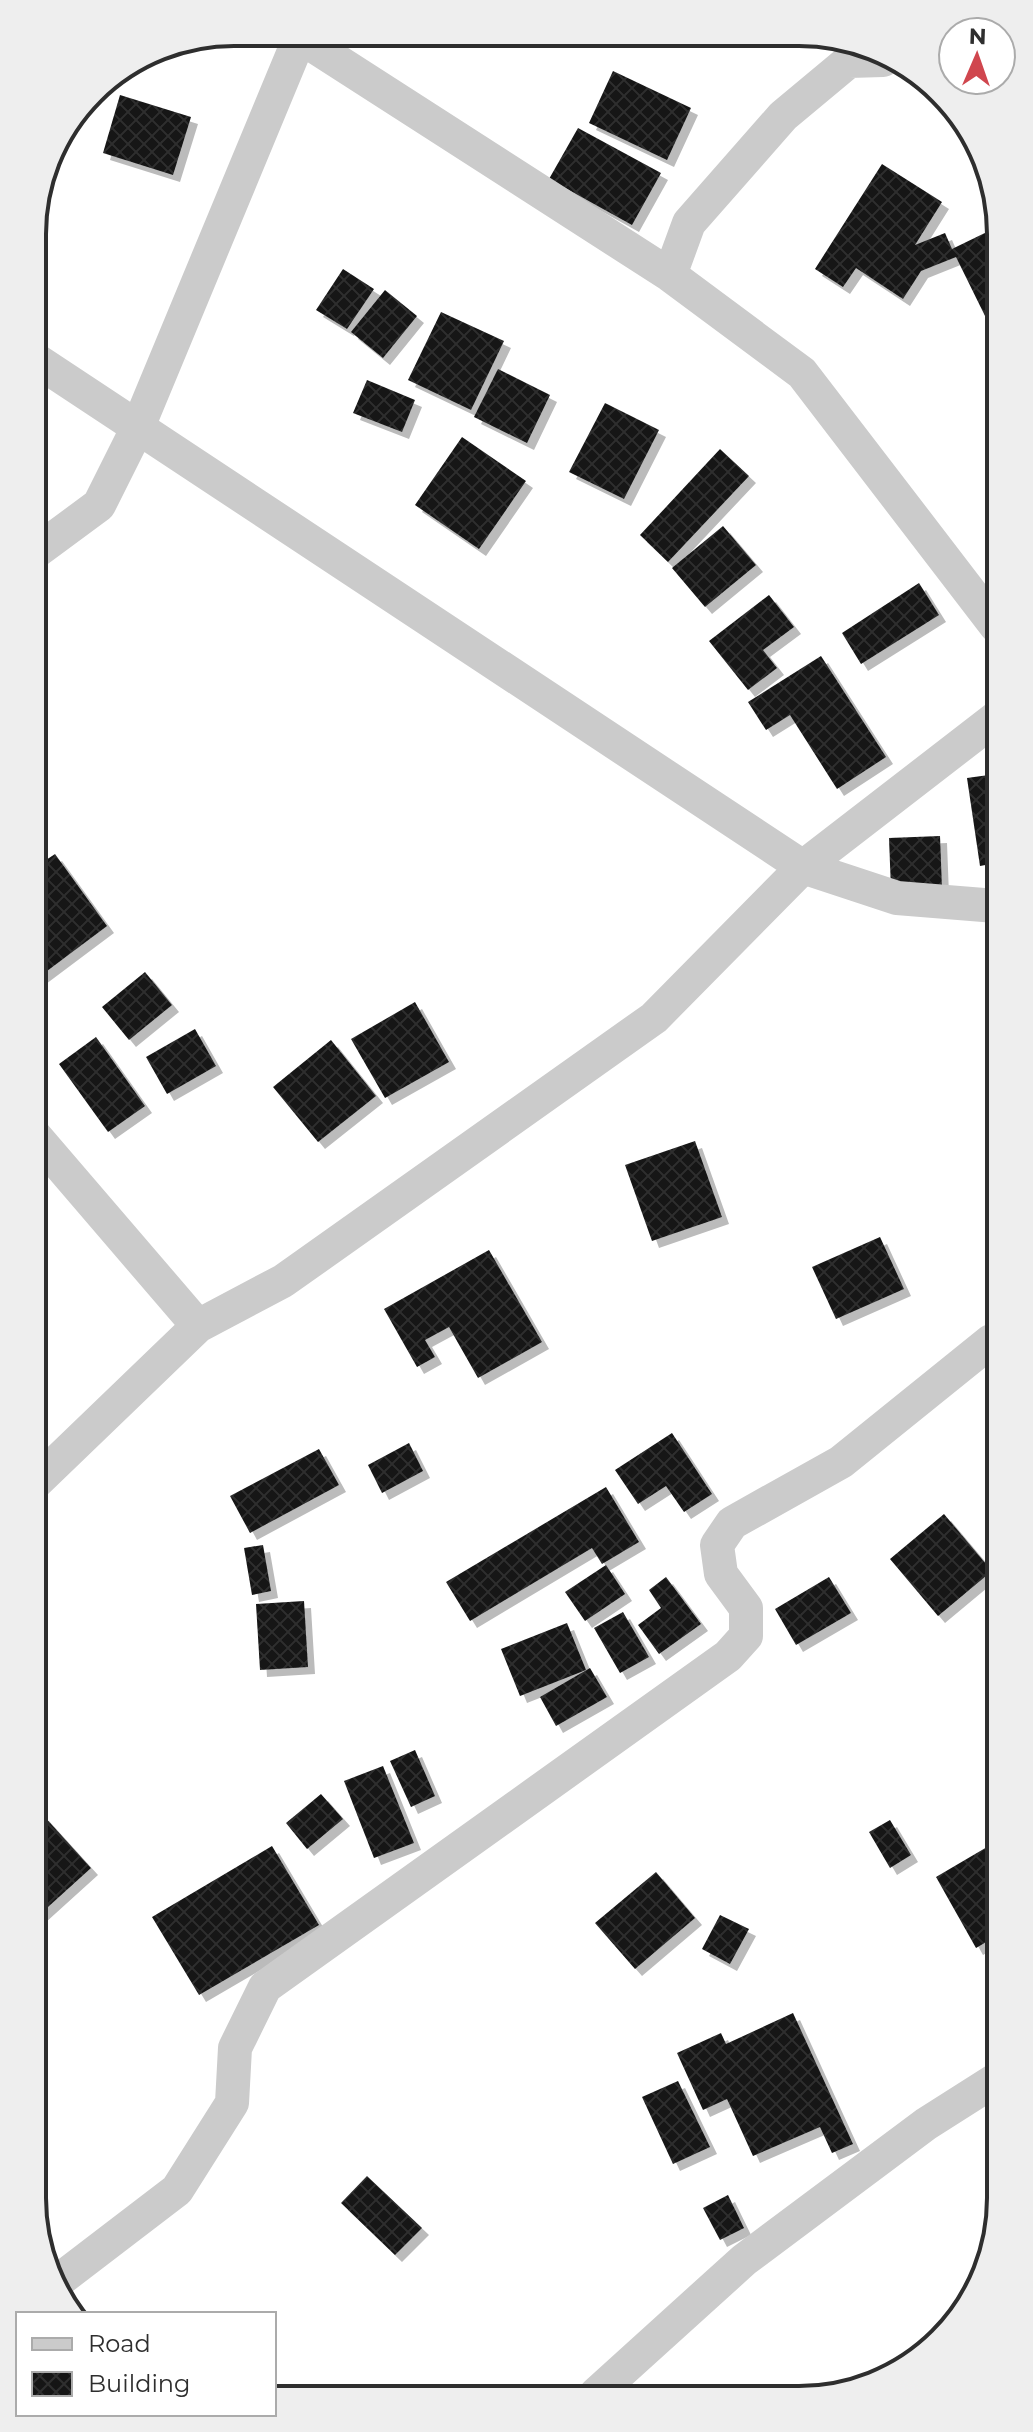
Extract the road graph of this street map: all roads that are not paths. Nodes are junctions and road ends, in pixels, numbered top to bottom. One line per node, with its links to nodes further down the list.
1 (292, 46): 6 (street)
2 (316, 46): 4 (street)
3 (870, 60): 4 (street)
4 (670, 275): 8 (street)
5 (46, 367): 6 (street)
6 (138, 427): 7 (street); 10 (street)
7 (46, 544)
8 (987, 614)
9 (987, 725): 10 (street)
10 (803, 867): 11 (street); 13 (street)
11 (987, 905)
12 (46, 1149): 13 (street)
13 (198, 1326): 15 (street)
14 (987, 1344): 17 (street)
15 (46, 1472)
16 (987, 2085): 18 (street)
17 (63, 2277)
18 (605, 2386)

